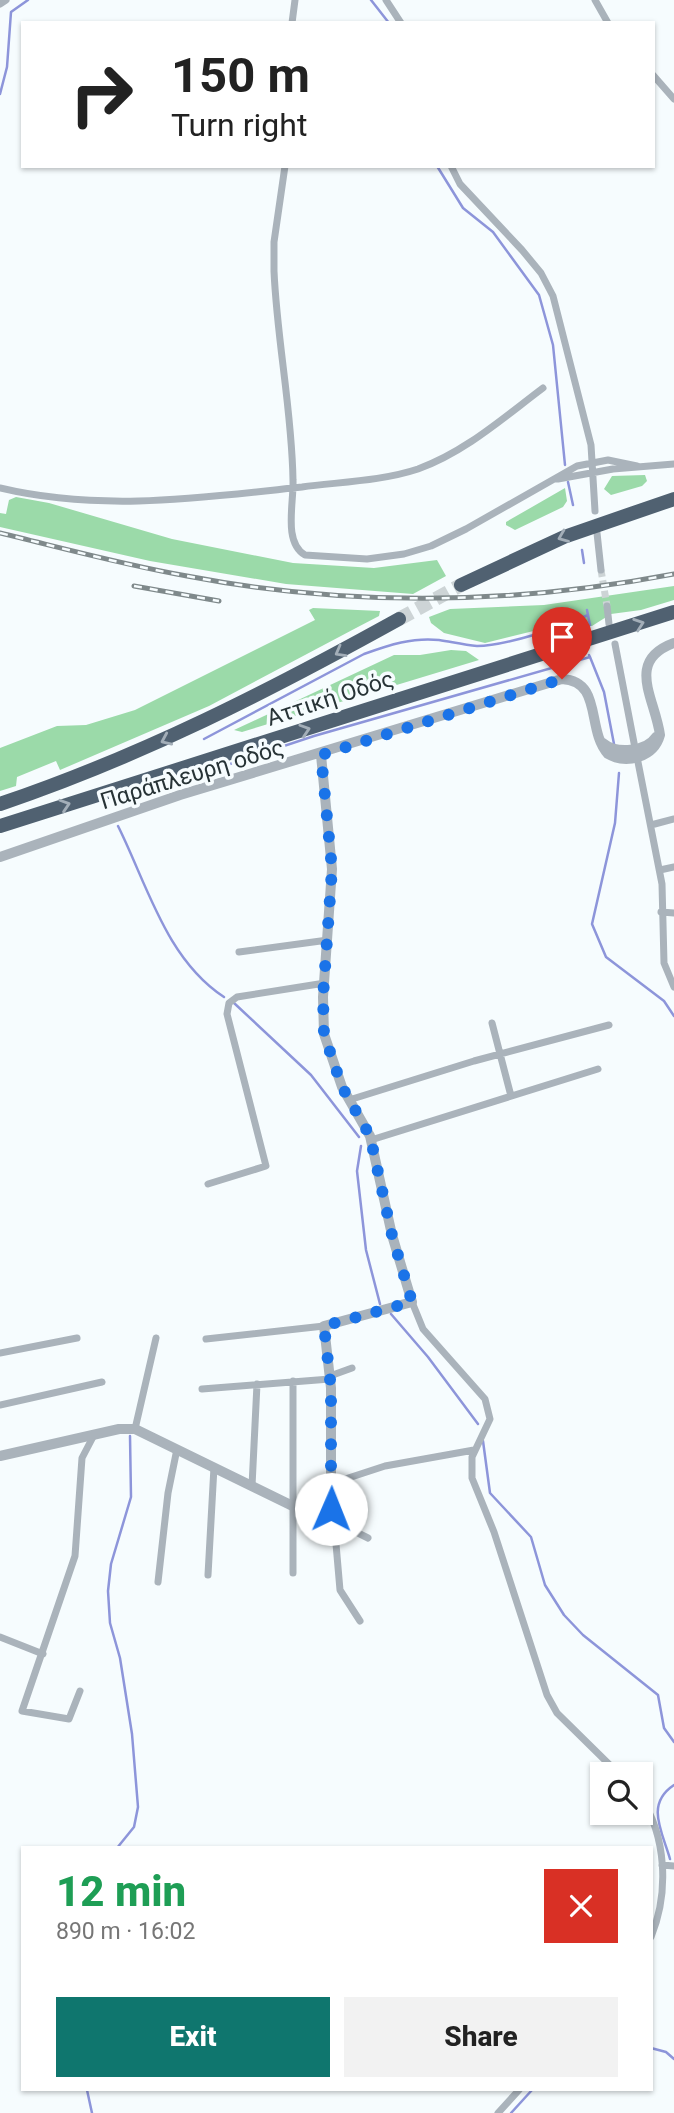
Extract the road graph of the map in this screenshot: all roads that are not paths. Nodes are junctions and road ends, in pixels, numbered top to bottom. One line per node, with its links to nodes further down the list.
1 (6, 0): 5 (street)
2 (295, 0): 6 (street)
3 (386, 0): 7 (street)
4 (595, 0): 8 (street)
5 (0, 4)
6 (292, 21)
7 (400, 21)
8 (607, 21)
9 (655, 77): 10 (street)
10 (674, 99)
11 (285, 168): 20 (street)
12 (452, 168): 14 (street)
13 (542, 388): 20 (street)
14 (593, 461): 16 (street); 17 (street); 18 (street)
15 (674, 464): 16 (street)
16 (637, 466): 17 (street)
17 (593, 472): 18 (street); 22 (street)
18 (557, 479): 20 (street)
19 (0, 488): 20 (street)
20 (294, 488)
21 (674, 499): 25 (highway, one-way to 25)
22 (595, 511)
23 (597, 533): 24 (street)
24 (601, 570)
25 (461, 585)
26 (607, 606): 29 (street)
27 (674, 612): 37 (highway, Αττική Οδός, one-way to 27)
28 (399, 619): 34 (highway, Αττική Οδός, one-way to 34)
29 (609, 624)
30 (674, 643): 32 (street)
31 (615, 644): 32 (street)
32 (636, 753): 33 (street, Παράπλευρη οδός); 36 (street)
33 (321, 755): 38 (street, Παράπλευρη οδός); 43 (street)
34 (0, 804)
35 (674, 819): 36 (street)
36 (651, 825): 40 (street)
37 (0, 826)
38 (0, 858)
39 (674, 867): 40 (street)
40 (660, 870): 41 (street)
41 (661, 912): 42 (street); 46 (street)
42 (674, 913)
43 (328, 940): 44 (street); 45 (street)
44 (239, 952)
45 (325, 983): 52 (street); 54 (street)
46 (674, 987)
47 (492, 1023): 49 (street)
48 (609, 1025): 49 (street)
49 (500, 1054): 51 (street); 52 (street)
50 (597, 1069): 51 (street)
51 (511, 1096): 53 (street)
52 (349, 1100): 53 (street)
53 (371, 1140): 55 (street)
54 (208, 1184)
55 (412, 1302): 56 (street); 71 (street)
56 (324, 1326): 59 (street); 62 (street)
57 (77, 1338): 60 (street)
58 (156, 1338): 68 (street)
59 (206, 1339)
60 (0, 1353)
61 (352, 1368): 62 (street)
62 (330, 1378): 63 (street); 74 (street)
63 (293, 1381): 65 (street); 76 (street)
64 (102, 1382): 67 (street)
65 (257, 1384): 66 (street); 75 (street)
66 (202, 1389)
67 (0, 1405)
68 (135, 1429): 69 (street); 70 (street)
69 (94, 1435): 72 (street); 84 (street)
70 (177, 1449): 73 (street); 81 (street)
71 (474, 1450): 74 (street); 86 (street)
72 (0, 1456)
73 (214, 1467): 75 (street); 80 (street)
74 (332, 1483): 77 (street)
75 (253, 1486): 76 (street)
76 (293, 1506): 77 (street); 79 (street)
77 (331, 1518): 78 (street); 82 (street)
78 (368, 1538)
79 (293, 1573)
80 (208, 1575)
81 (158, 1582)
82 (360, 1621)
83 (0, 1637): 84 (street)
84 (43, 1654): 85 (street)
85 (80, 1691)
86 (607, 1762)
87 (653, 1823): 88 (street)
88 (662, 1865): 89 (street); 90 (street)
89 (674, 1866)
90 (653, 1930)
91 (518, 2091): 92 (street)
92 (498, 2113)

